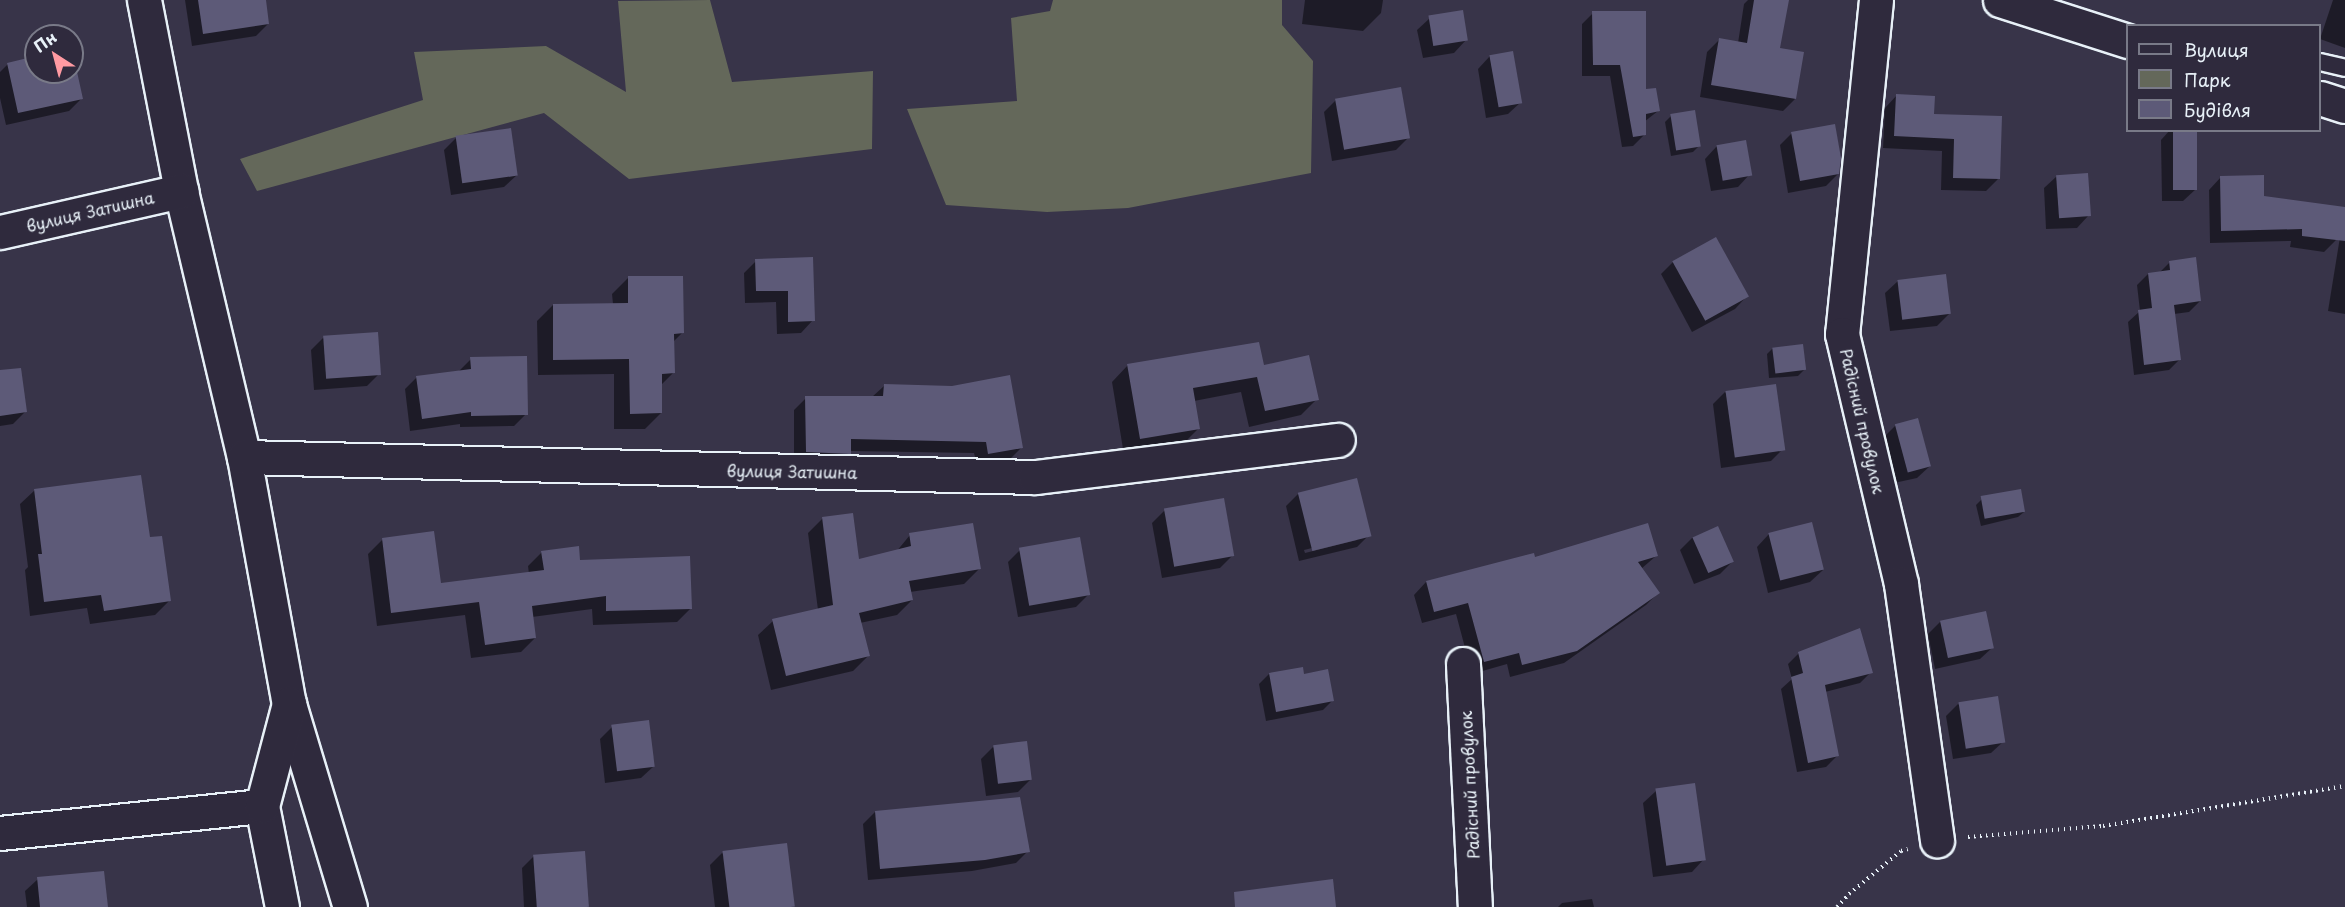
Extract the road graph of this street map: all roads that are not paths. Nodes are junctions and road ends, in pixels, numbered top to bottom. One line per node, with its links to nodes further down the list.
1 (144, 0): 9 (street)
2 (1876, 0): 17 (street, Радісний провулок)
3 (2000, 0): 4 (street)
4 (2126, 41)
5 (2321, 62): 6 (lane)
6 (2345, 68)
7 (2321, 99): 8 (street)
8 (2345, 105)
9 (181, 191): 10 (street, вулиця Затишна); 12 (street)
10 (0, 232)
11 (1338, 440): 12 (street, вулиця Затишна)
12 (243, 457): 14 (street)
13 (1463, 664): 20 (street, Радісний провулок)
14 (288, 704): 15 (street); 19 (street)
15 (262, 806): 16 (street); 18 (street)
16 (0, 833)
17 (1937, 840)
18 (282, 907)
19 (350, 907)
20 (1475, 907)

